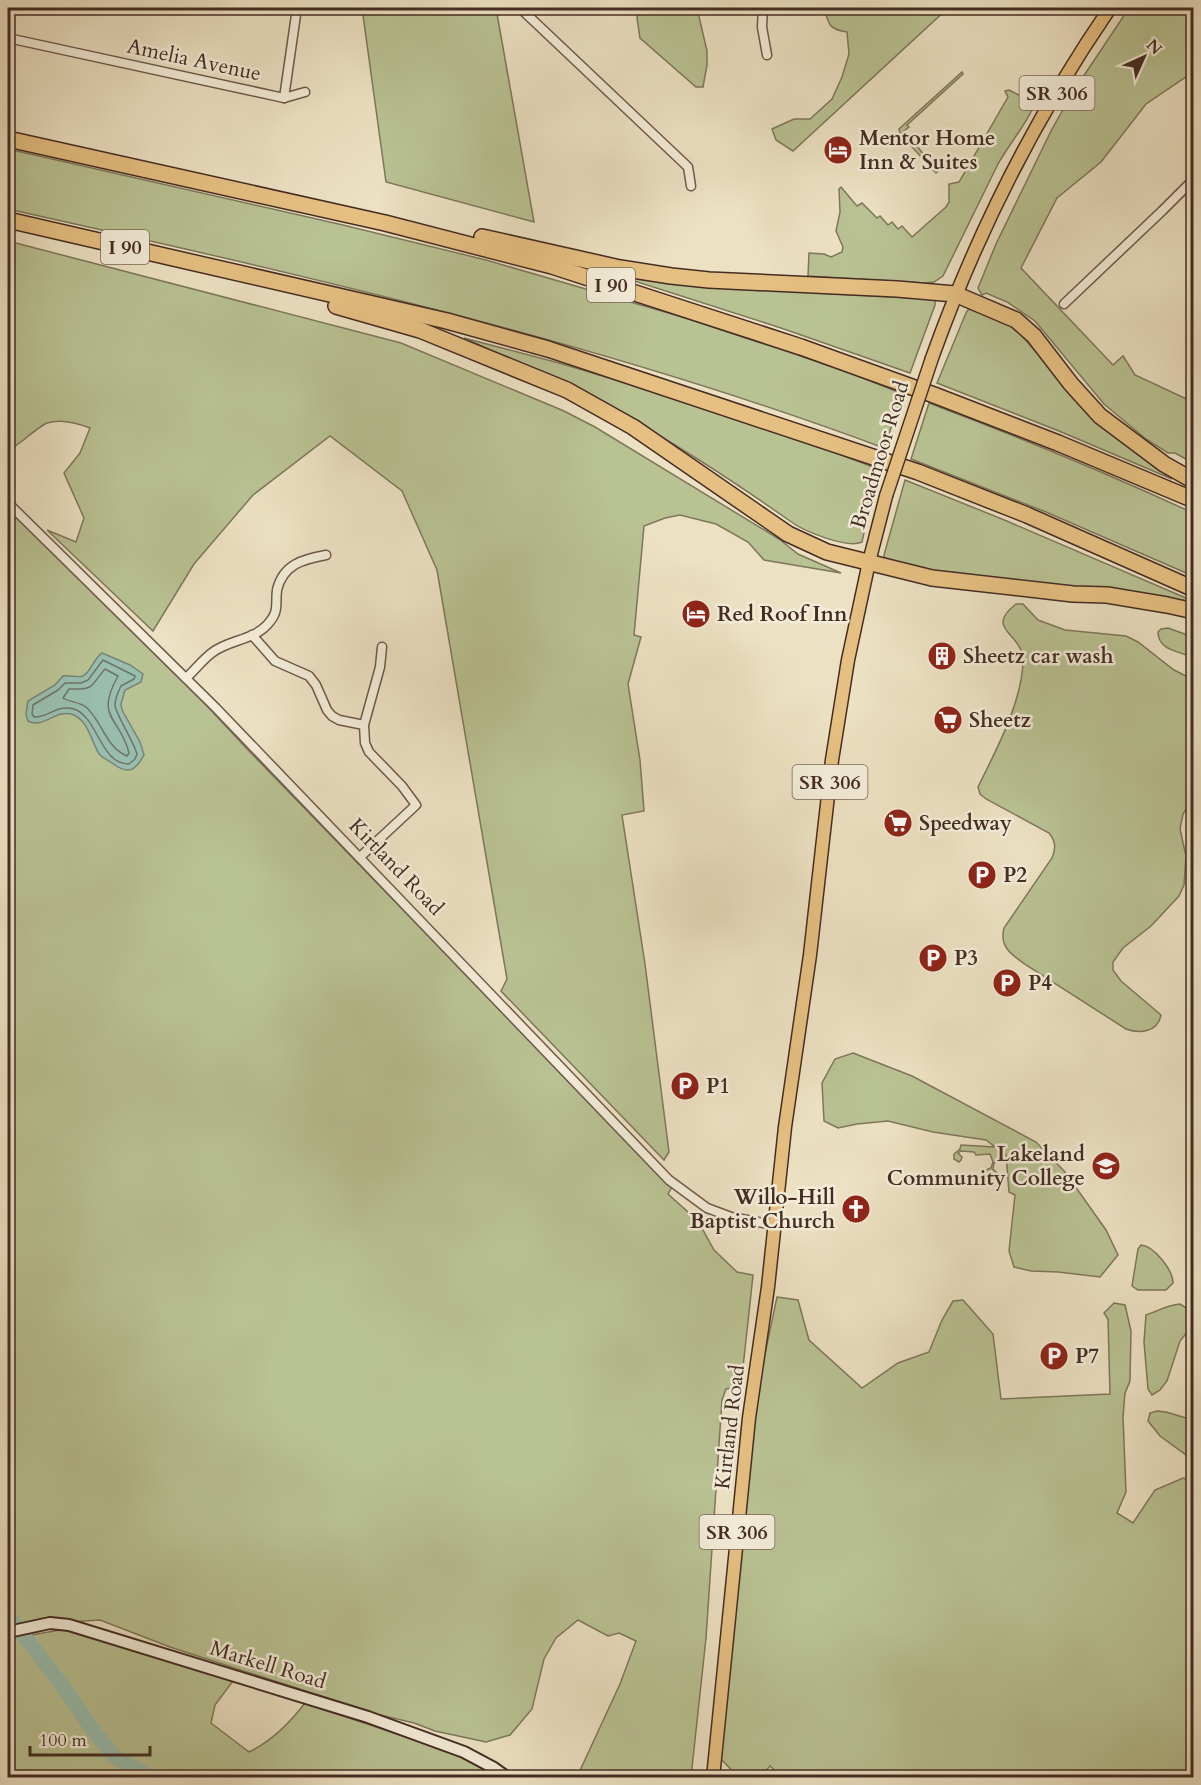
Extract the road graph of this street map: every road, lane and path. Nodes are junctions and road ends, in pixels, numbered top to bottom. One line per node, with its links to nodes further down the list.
1 (297, 8): 8 (street, Amelia Avenue)
2 (520, 8): 11 (street)
3 (763, 8): 6 (street)
4 (1110, 8): 15 (main road, Broadmoor Road / SR 306)
5 (8, 38): 8 (street, Amelia Avenue)
6 (767, 55)
7 (305, 92): 8 (street)
8 (284, 98)
9 (8, 139): 12 (highway, I 90)
10 (1194, 179): 16 (street)
11 (691, 186)
12 (277, 199): 15 (highway); 18 (highway, I 90)
13 (8, 220): 14 (highway, I 90)
14 (178, 260): 21 (highway); 22 (highway, I 90)
15 (955, 294): 17 (highway); 21 (main road, Broadmoor Road / SR 306, bridge)
16 (1064, 304)
17 (1194, 481)
18 (1194, 500)
19 (8, 503): 26 (street, Kirtland Road)
20 (326, 555): 24 (street)
21 (868, 562): 23 (highway); 29 (main road, Broadmoor Road / SR 306)
22 (1194, 589)
23 (1194, 611)
24 (252, 636): 26 (street); 27 (street)
25 (382, 647): 27 (street)
26 (186, 678): 28 (street, Kirtland Road)
27 (364, 725): 28 (street)
28 (360, 857): 30 (street, Kirtland Road)
29 (810, 955): 30 (main road, Kirtland Road / SR 306)
30 (774, 1225): 33 (main road, Kirtland Road / SR 306)
31 (8, 1632): 32 (street, Markell Road)
32 (508, 1778)
33 (713, 1778)

